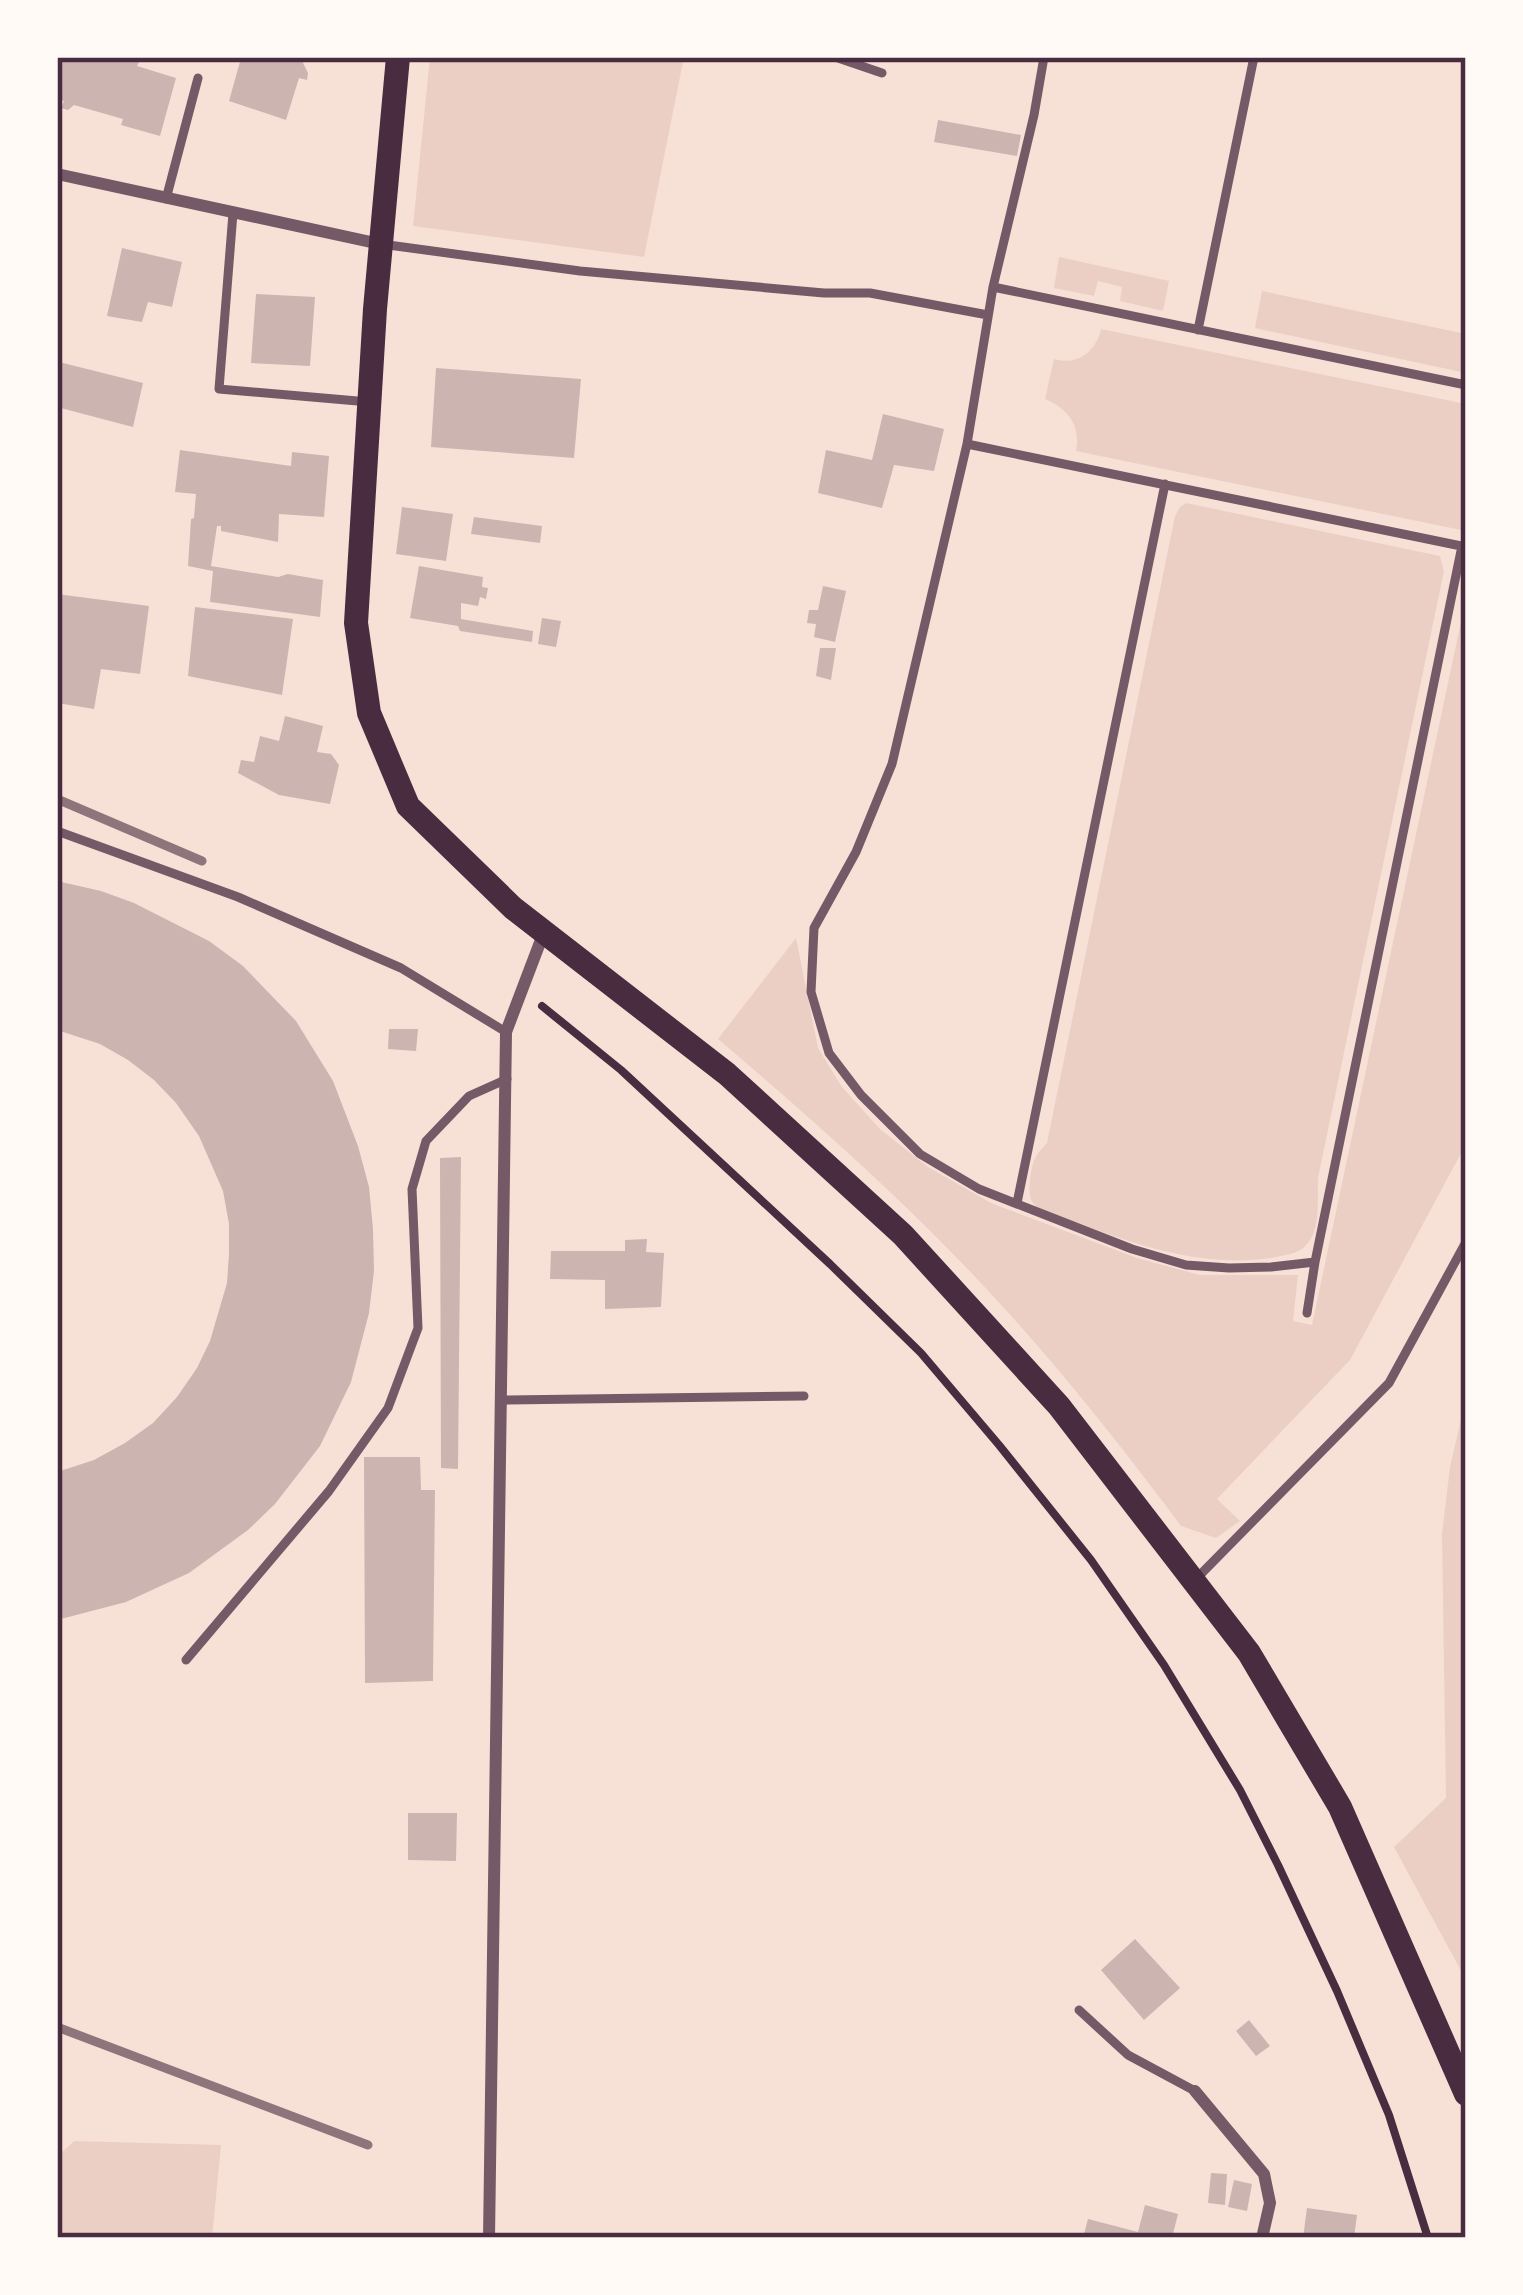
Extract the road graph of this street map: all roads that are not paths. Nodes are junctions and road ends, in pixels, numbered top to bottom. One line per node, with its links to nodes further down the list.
1 (398, 57): 10 (main road)
2 (835, 57): 5 (lane)
3 (1044, 57): 11 (lane)
4 (1254, 57): 13 (lane)
5 (882, 73)
6 (198, 78): 8 (lane)
7 (57, 174): 8 (street)
8 (166, 199): 9 (street)
9 (233, 213): 10 (street); 15 (lane)
10 (380, 244): 12 (lane); 15 (main road)
11 (993, 287): 12 (lane); 13 (lane)
12 (988, 315): 16 (lane)
13 (1198, 330): 14 (lane)
14 (1466, 386)
15 (369, 402): 20 (main road)
16 (967, 444): 17 (lane); 23 (lane)
17 (1165, 484): 18 (lane); 23 (lane)
18 (1464, 547): 25 (lane)
19 (57, 831): 21 (lane)
20 (544, 932): 21 (street); 29 (main road)
21 (506, 1032): 22 (street)
22 (507, 1079): 28 (street); 30 (lane)
23 (1017, 1203): 25 (lane)
24 (1466, 1242): 29 (lane)
25 (1316, 1262): 26 (lane)
26 (1307, 1312)
27 (804, 1396): 28 (lane)
28 (502, 1400): 34 (street)
29 (1194, 1582): 33 (main road)
30 (186, 1660)
31 (1079, 2010): 32 (lane)
32 (1195, 2091): 35 (street)
33 (1466, 2094)
34 (489, 2238)
35 (1262, 2238)

